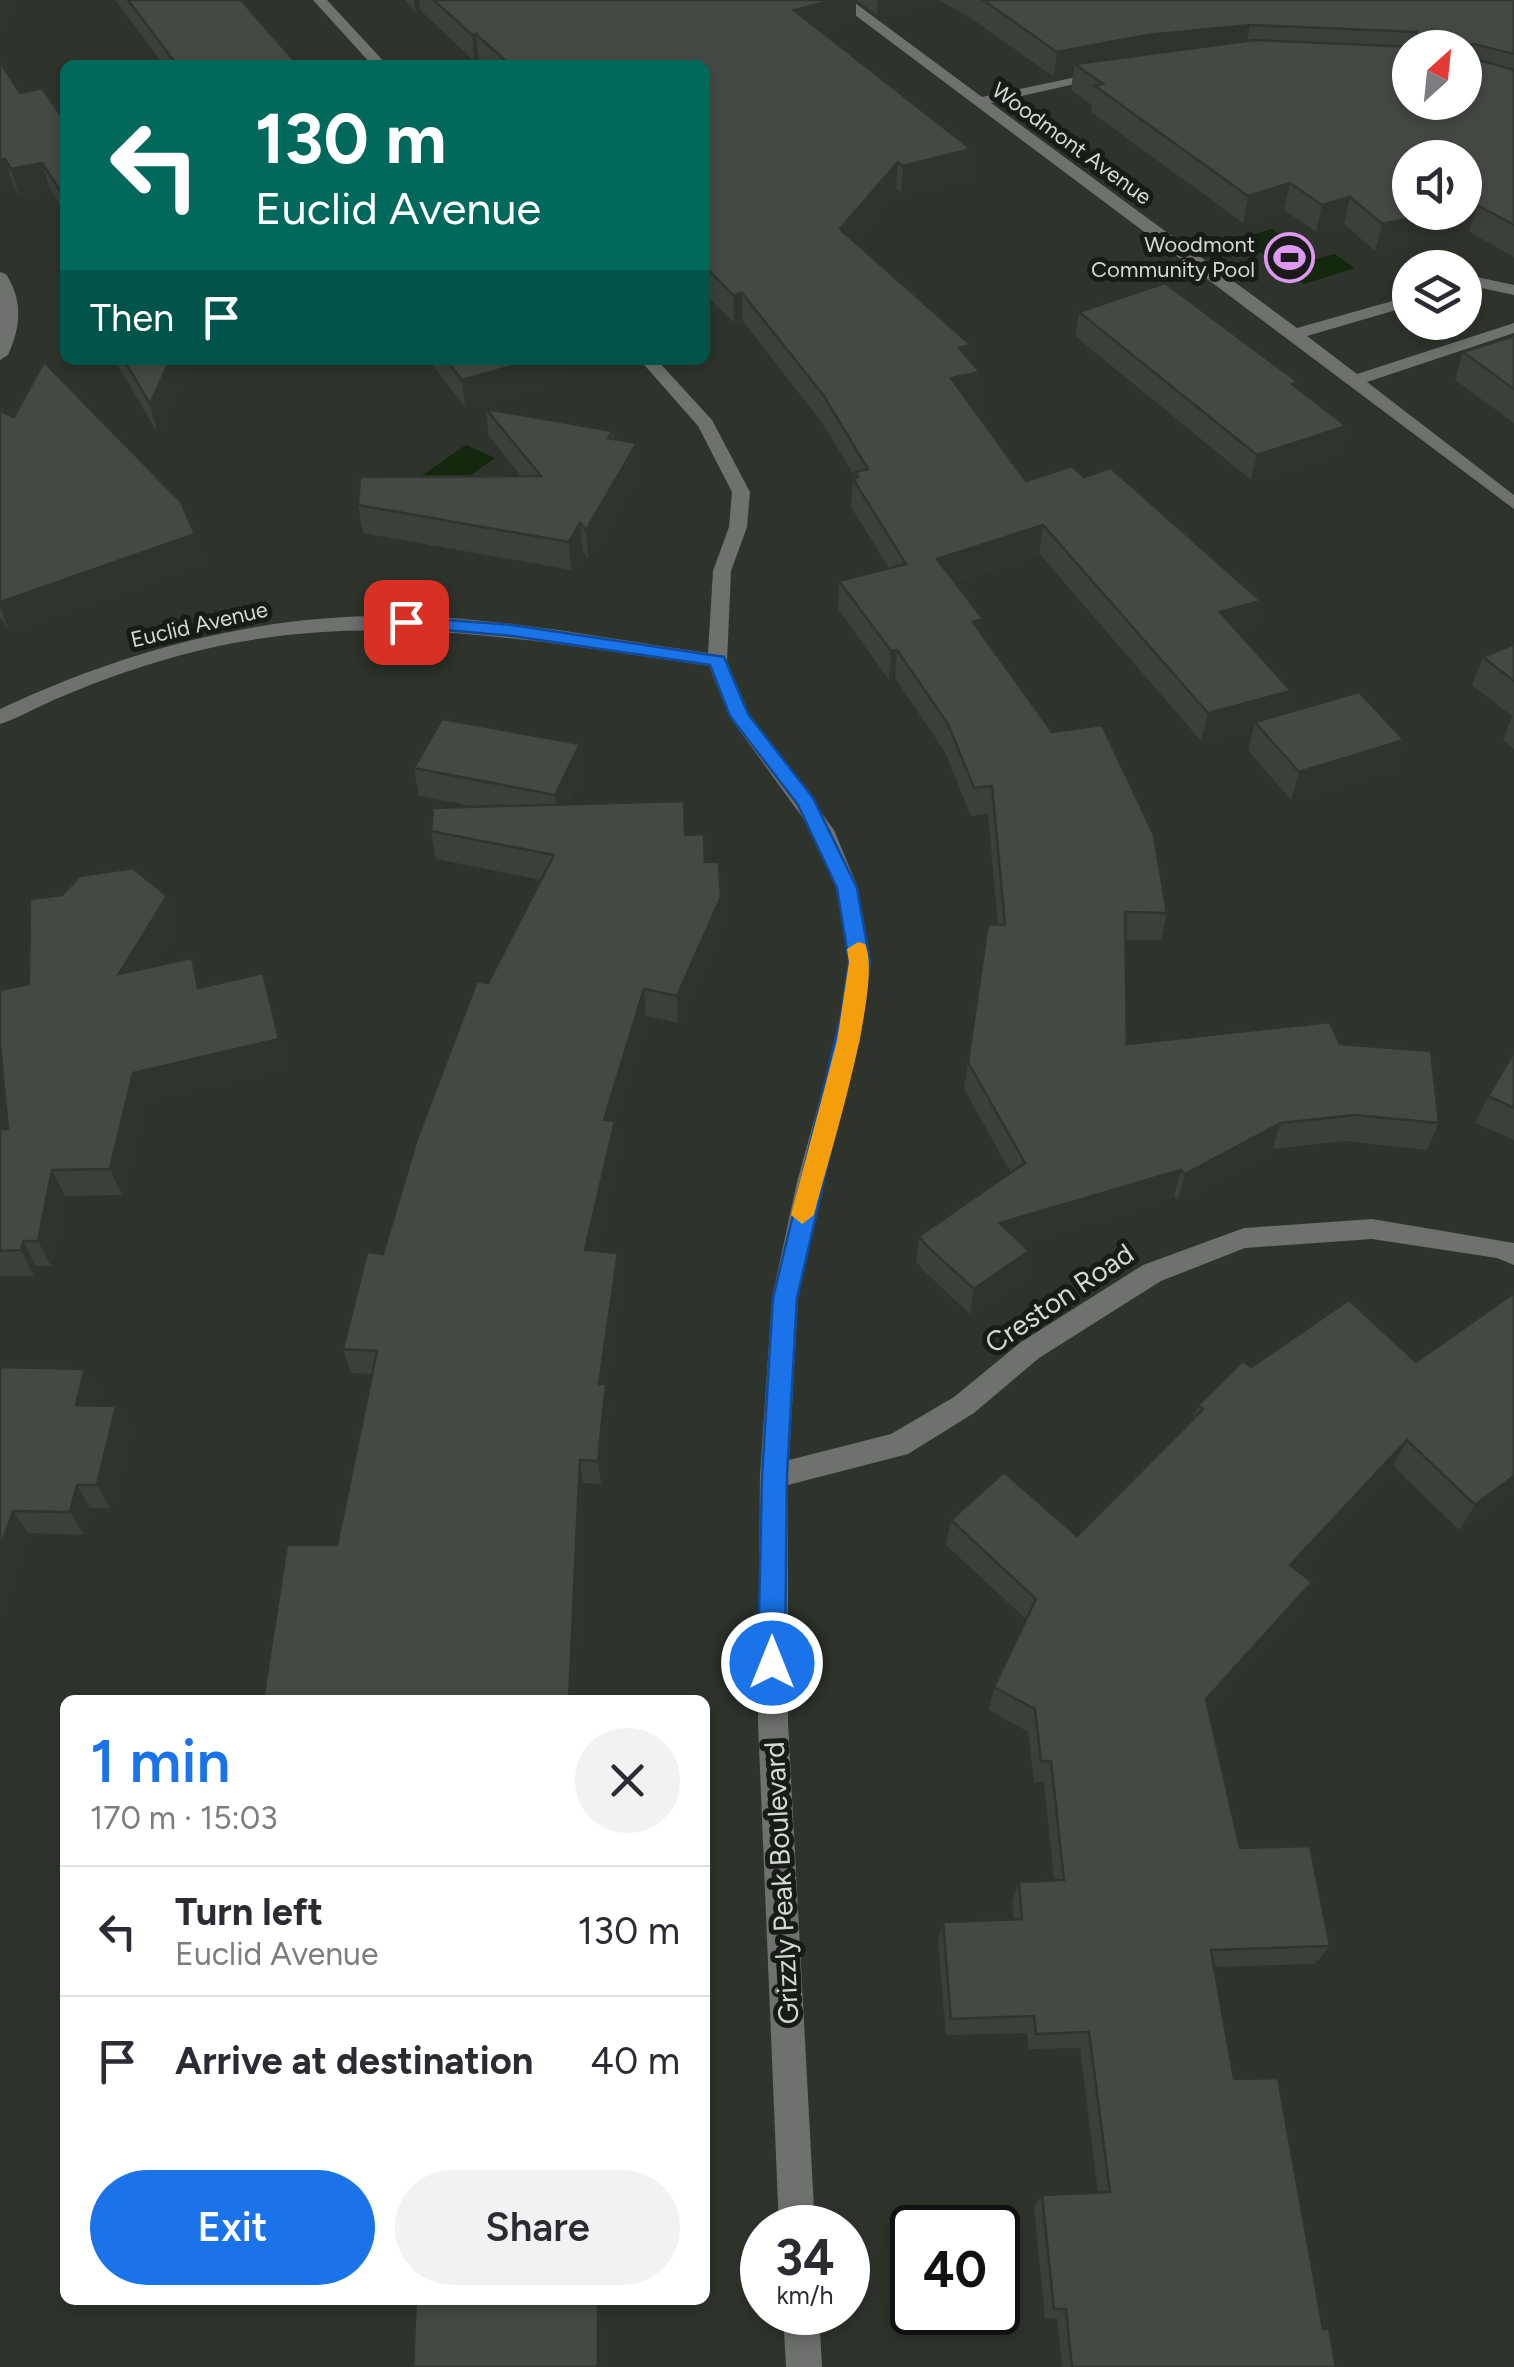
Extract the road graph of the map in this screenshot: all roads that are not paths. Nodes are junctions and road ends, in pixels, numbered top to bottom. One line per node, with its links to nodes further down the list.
1 (320, 0): 3 (street)
2 (842, 0): 5 (street, Woodmont Avenue)
3 (375, 60)
4 (1128, 68): 5 (street)
5 (978, 102): 11 (street, Woodmont Avenue)
6 (0, 277): 12 (street)
7 (1482, 283): 8 (street)
8 (1514, 290)
9 (1392, 306): 11 (street)
10 (1514, 328): 14 (street)
11 (1294, 334): 14 (street, Woodmont Avenue)
12 (0, 355)
13 (653, 365): 16 (street, Grizzly Peak Boulevard)
14 (1353, 381): 15 (street, Woodmont Avenue)
15 (1514, 504)
16 (717, 661): 17 (street, Euclid Avenue); 19 (street, Grizzly Peak Boulevard)
17 (0, 717)
18 (1514, 1254): 19 (street, Creston Road)
19 (774, 1476): 20 (street, Grizzly Peak Boulevard)
20 (796, 2205)
21 (803, 2335): 22 (street)
22 (804, 2367)

